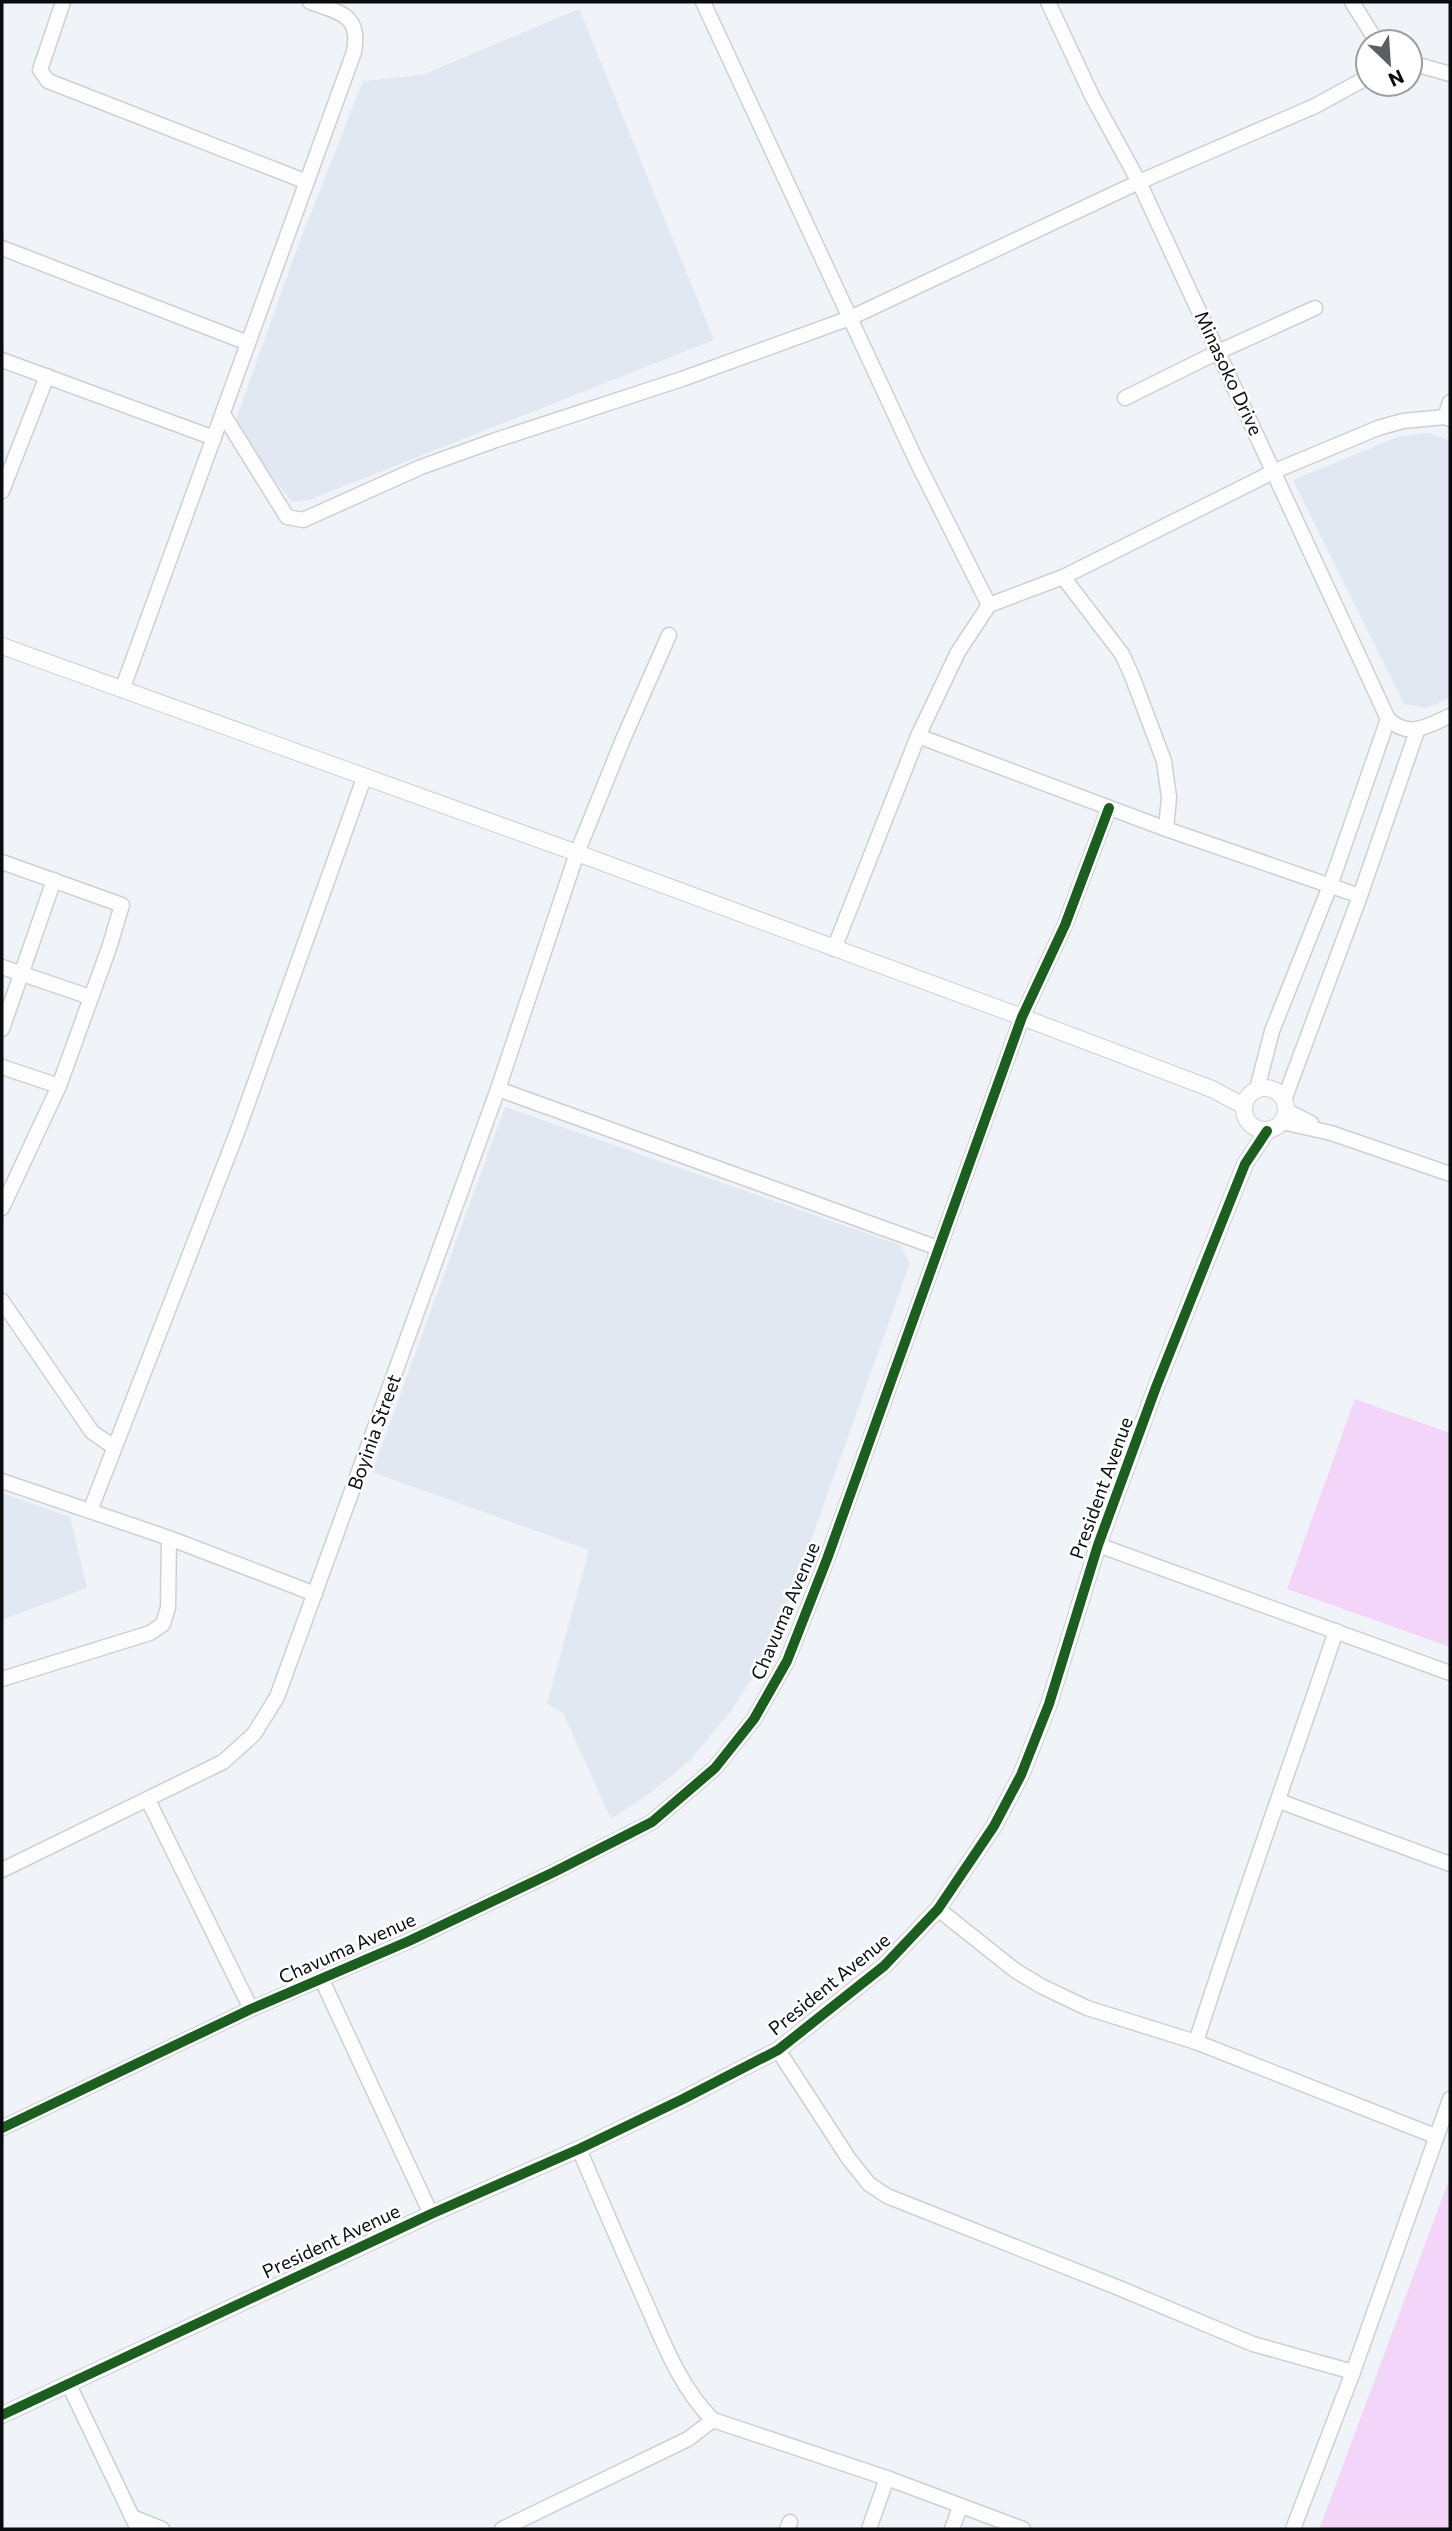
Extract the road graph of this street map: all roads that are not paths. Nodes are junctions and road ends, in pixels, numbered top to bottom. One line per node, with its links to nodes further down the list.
1 (63, 2): 12 (street)
2 (310, 2): 6 (street)
3 (703, 2): 15 (street)
4 (1048, 2): 11 (street, Minasoko Drive)
5 (1352, 2): 7 (street)
6 (329, 5): 12 (street)
7 (1368, 28)
8 (1424, 67): 9 (street)
9 (1450, 74)
10 (1354, 85): 11 (street)
11 (1139, 181): 15 (street); 17 (street, Minasoko Drive)
12 (307, 182): 16 (street)
13 (2, 248): 16 (street)
14 (1315, 308): 17 (street)
15 (850, 318): 22 (street); 28 (street)
16 (247, 343): 22 (street)
17 (1218, 352): 20 (street); 25 (street, Minasoko Drive)
18 (2, 360): 19 (street)
19 (47, 376): 24 (street); 26 (street)
20 (1125, 398)
21 (1450, 402): 23 (street)
22 (223, 414): 24 (street)
23 (1448, 418): 25 (street)
24 (215, 438): 31 (street)
25 (1275, 471): 27 (street); 33 (street, Minasoko Drive)
26 (2, 491)
27 (1063, 577): 28 (street); 38 (street)
28 (989, 606): 35 (street)
29 (669, 635): 39 (street, Boyinia Street)
30 (2, 646): 31 (street)
31 (122, 690): 36 (street)
32 (1450, 716): 34 (street)
33 (1388, 719): 34 (street); 42 (street)
34 (1417, 731): 43 (street)
35 (918, 736): 37 (street); 44 (street)
36 (364, 778): 39 (street); 61 (street)
37 (1109, 808): 38 (street); 48 (street, Chavuma Avenue)
38 (1166, 829): 42 (street)
39 (577, 853): 44 (street); 52 (street, Boyinia Street)
40 (2, 862): 41 (street)
41 (54, 880): 46 (street); 47 (street)
42 (1330, 886): 43 (street); 53 (street)
43 (1360, 896): 54 (street)
44 (834, 949): 48 (street)
45 (2, 967): 46 (street)
46 (22, 975): 47 (street); 49 (street)
47 (90, 997): 51 (street)
48 (1021, 1017): 53 (street); 59 (street, Chavuma Avenue)
49 (2, 1029)
50 (2, 1067): 51 (street)
51 (59, 1086): 58 (street)
52 (498, 1089): 59 (street); 66 (street, Boyinia Street)
53 (1249, 1103): 54 (street); 55 (street); 56 (street, President Avenue)
54 (1285, 1111): 55 (street); 57 (street)
55 (1266, 1131): 56 (street, President Avenue)
56 (1245, 1164): 65 (street, President Avenue)
57 (1450, 1174)
58 (2, 1208)
59 (939, 1248): 75 (street, Chavuma Avenue)
60 (2, 1301): 61 (street)
61 (114, 1447): 63 (street)
62 (2, 1481): 63 (street)
63 (90, 1511): 64 (street)
64 (169, 1538): 66 (street); 69 (street)
65 (1098, 1545): 67 (street); 74 (street, President Avenue)
66 (315, 1594): 70 (street, Boyinia Street)
67 (1336, 1631): 68 (street); 71 (street)
68 (1450, 1674)
69 (2, 1679)
70 (148, 1800): 73 (street, Boyinia Street); 76 (street)
71 (1279, 1801): 72 (street); 77 (street)
72 (1450, 1864)
73 (2, 1870)
74 (938, 1909): 77 (street); 78 (street, President Avenue)
75 (322, 1980): 76 (street, Chavuma Avenue); 83 (street)
76 (251, 2009): 80 (street, Chavuma Avenue)
77 (1196, 2042): 81 (street)
78 (778, 2050): 82 (street, President Avenue); 84 (street)
79 (1450, 2099): 81 (street)
80 (2, 2128)
81 (1435, 2136): 84 (street)
82 (579, 2149): 83 (street, President Avenue); 87 (street)
83 (431, 2214): 85 (street, President Avenue)
84 (1353, 2372): 96 (street)
85 (69, 2385): 86 (street, President Avenue); 90 (street)
86 (2, 2415)
87 (713, 2420): 88 (street); 92 (street)
88 (887, 2478): 89 (street); 93 (street)
89 (960, 2507): 94 (street); 95 (street)
90 (136, 2525): 91 (street)
91 (162, 2529)
92 (502, 2529)
93 (869, 2529)
94 (952, 2529)
95 (1023, 2529)
96 (1293, 2529)

